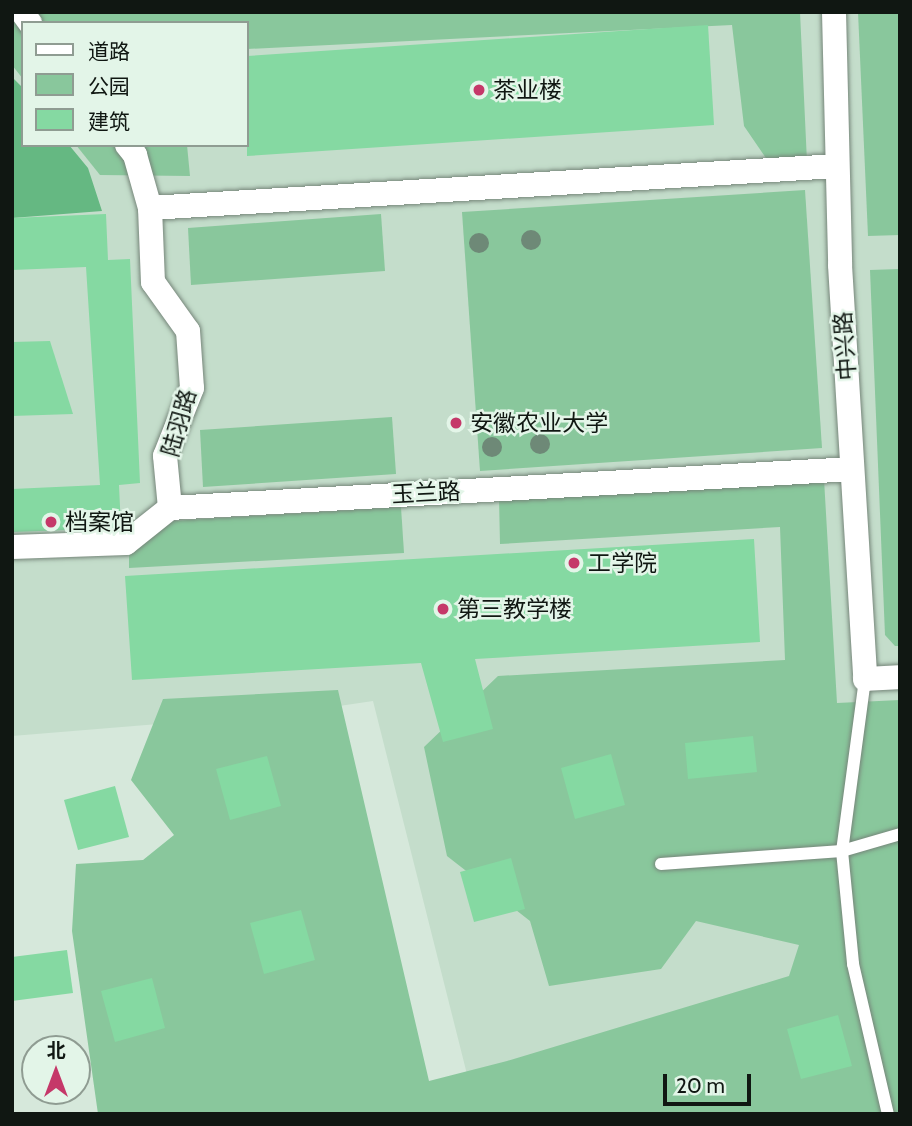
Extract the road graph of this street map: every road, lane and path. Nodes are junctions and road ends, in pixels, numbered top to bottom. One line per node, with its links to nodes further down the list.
1 (834, 12): 3 (street, 中兴路)
2 (129, 147): 4 (street, 陆羽路)
3 (837, 166): 4 (street); 5 (street, 中兴路)
4 (150, 208): 6 (street, 陆羽路)
5 (852, 469): 6 (street, 玉兰路); 9 (street, 中兴路)
6 (170, 508): 7 (street)
7 (12, 547)
8 (900, 677): 9 (street)
9 (865, 679): 11 (lane)
10 (900, 834): 11 (lane)
11 (842, 851): 12 (lane); 13 (lane)
12 (661, 864)
13 (888, 1114)

